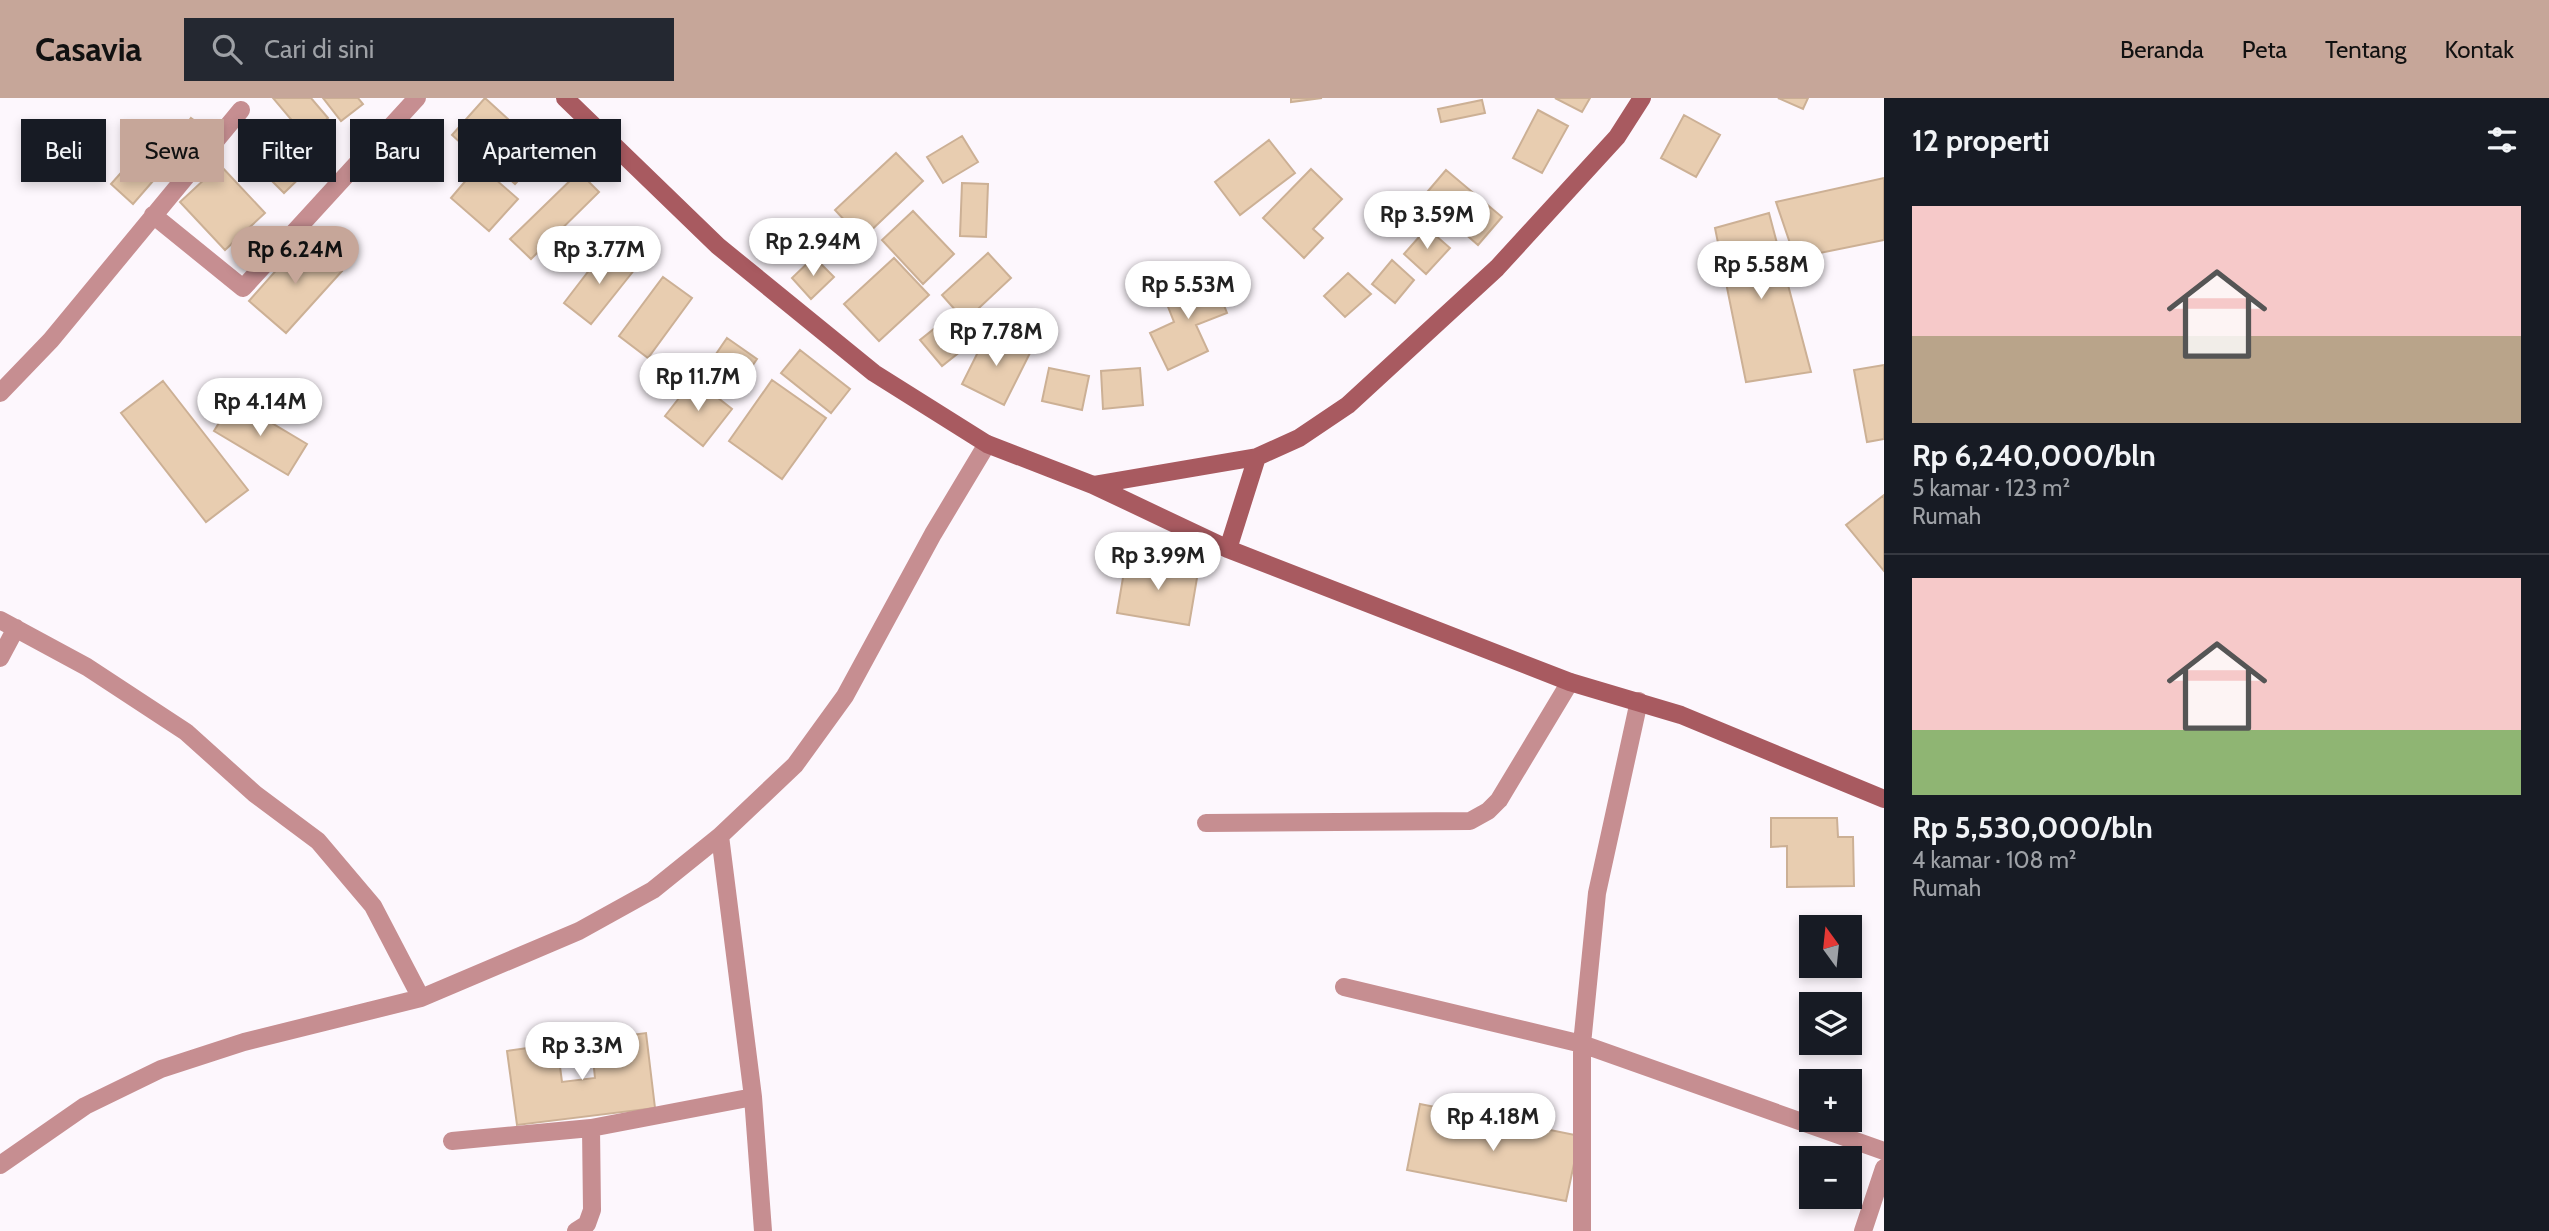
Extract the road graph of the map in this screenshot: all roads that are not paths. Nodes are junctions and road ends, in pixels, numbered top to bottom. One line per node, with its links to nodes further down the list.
1 (417, 98): 5 (street)
2 (565, 98): 7 (street)
3 (1642, 98): 8 (street)
4 (241, 110): 5 (street)
5 (153, 215): 6 (street)
6 (0, 393)
7 (987, 444): 9 (street); 17 (street)
8 (1257, 457): 9 (street); 10 (street)
9 (1093, 485): 10 (street)
10 (1228, 550): 13 (street)
11 (8, 624): 12 (street); 19 (street)
12 (0, 658)
13 (1570, 682): 14 (street); 16 (street)
14 (1639, 701): 15 (street); 20 (street)
15 (1884, 799)
16 (1206, 823)
17 (720, 836): 19 (street); 21 (street)
18 (1344, 987): 20 (street)
19 (421, 998): 25 (street)
20 (1582, 1044): 24 (street); 29 (street)
21 (753, 1097): 22 (street); 28 (street)
22 (591, 1128): 23 (street); 27 (street)
23 (452, 1141)
24 (1884, 1151)
25 (0, 1165)
26 (1884, 1168): 30 (street)
27 (576, 1231)
28 (763, 1231)
29 (1582, 1231)
30 (1863, 1231)

